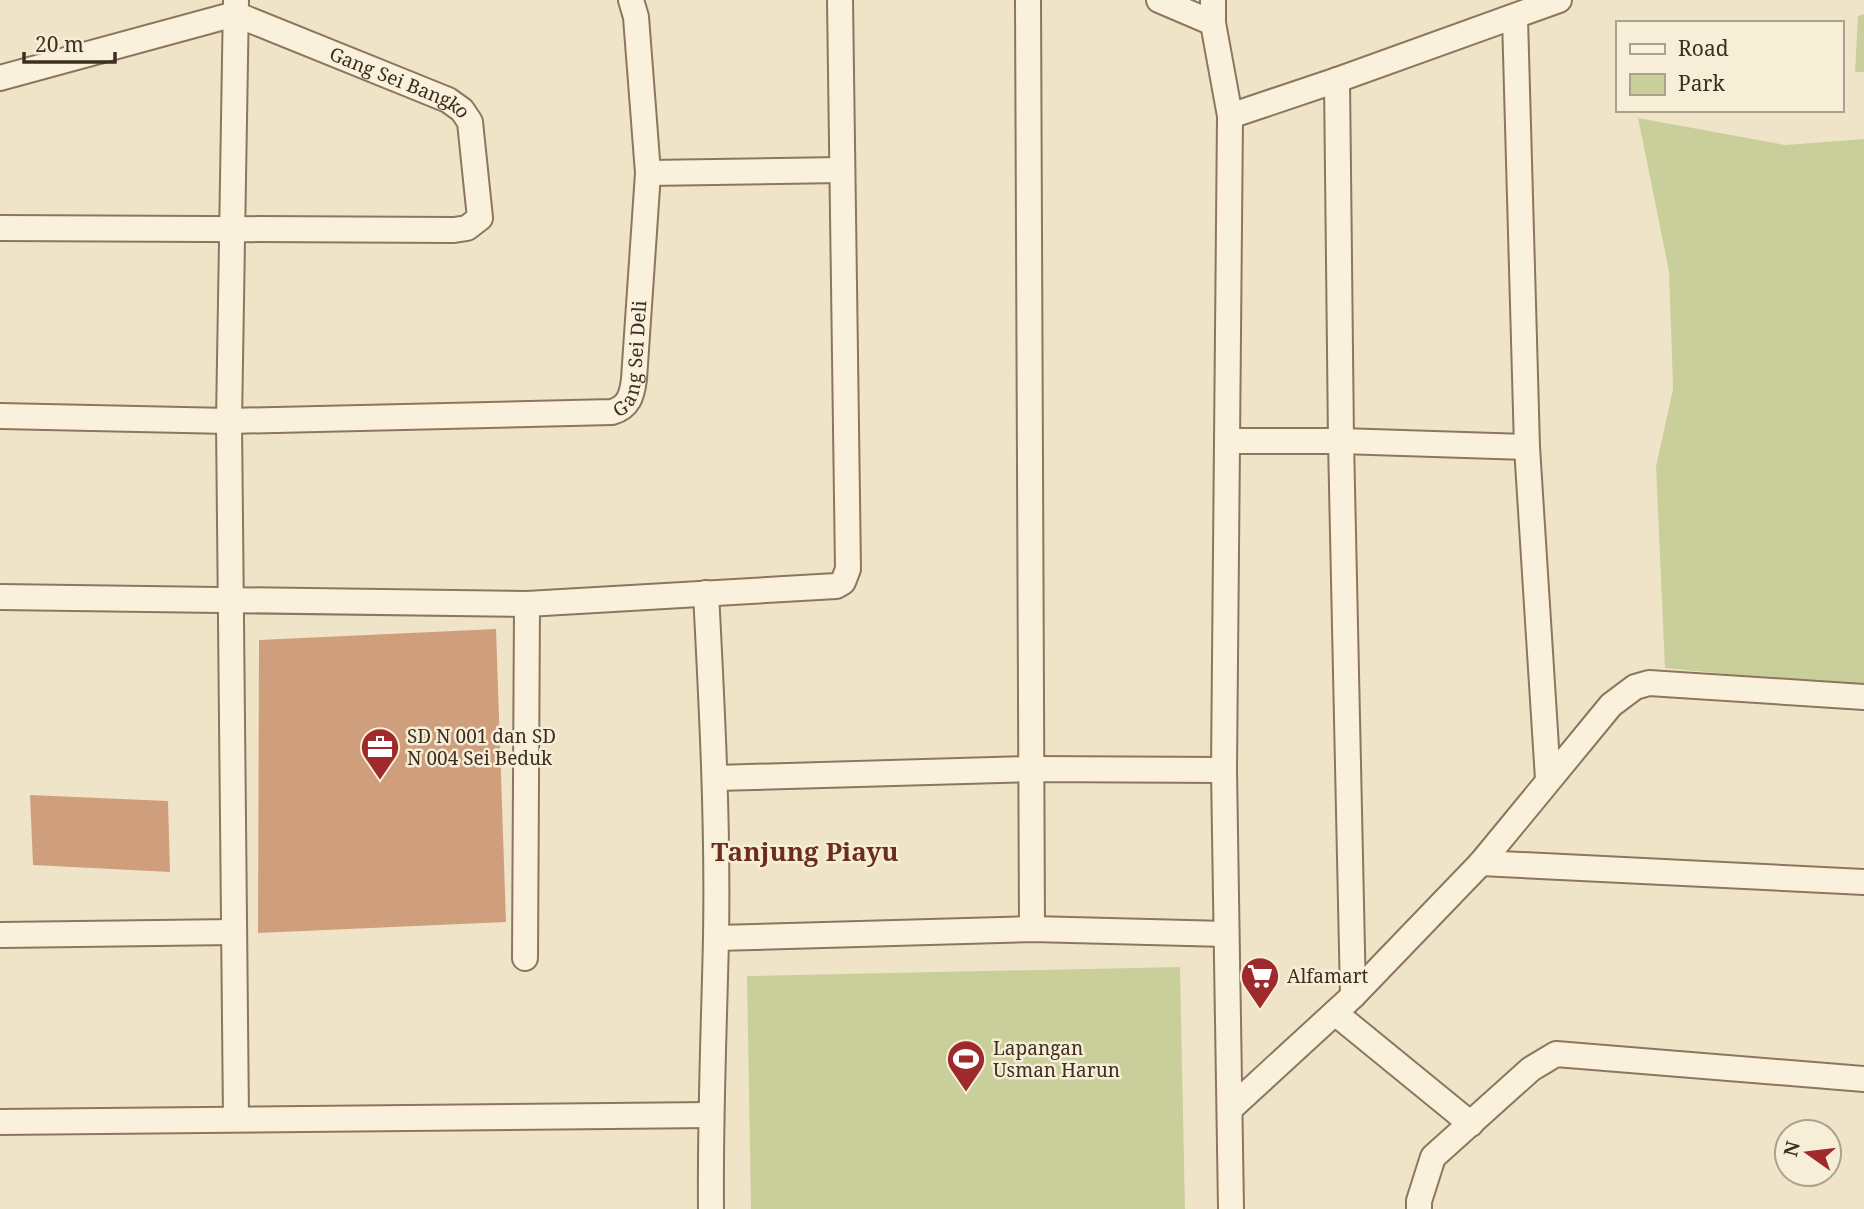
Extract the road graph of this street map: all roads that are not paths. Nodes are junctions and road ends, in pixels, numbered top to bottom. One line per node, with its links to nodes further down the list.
1 (631, 0): 13 (street, Gang Sei Deli)
2 (840, 0): 12 (street)
3 (1028, 0): 26 (street)
4 (1159, 0): 7 (street)
5 (1559, 0): 8 (street)
6 (236, 7): 9 (street); 15 (street); 15 (street, Gang Sei Bangko)
7 (1213, 11): 11 (street)
8 (1515, 18): 10 (street); 20 (street)
9 (0, 78)
10 (1337, 80): 11 (street); 19 (street)
11 (1230, 116): 18 (street)
12 (842, 170): 13 (street); 21 (street)
13 (648, 173): 17 (street, Gang Sei Deli)
14 (0, 229): 15 (street)
15 (232, 230): 17 (street)
16 (0, 416): 17 (street)
17 (229, 421): 23 (street)
18 (1229, 441): 19 (street); 27 (street)
19 (1342, 441): 20 (street); 38 (street)
20 (1527, 447): 29 (street)
21 (706, 593): 24 (street); 28 (street)
22 (0, 597): 23 (street)
23 (230, 599): 24 (street); 33 (street)
24 (527, 604): 37 (street)
25 (1864, 697): 29 (street)
26 (1031, 769): 27 (street); 28 (street); 32 (street)
27 (1224, 771): 34 (street)
28 (716, 778): 36 (street)
29 (1548, 779): 30 (street)
30 (1481, 863): 31 (street); 38 (street)
31 (1864, 882)
32 (1032, 929): 34 (street); 36 (street)
33 (234, 932): 35 (street); 43 (street)
34 (1226, 934): 41 (street)
35 (0, 935)
36 (716, 938): 42 (street)
37 (525, 958)
38 (1353, 996): 39 (street)
39 (1335, 1013): 41 (street); 45 (street)
40 (1864, 1079): 45 (street)
41 (1230, 1109): 47 (street)
42 (710, 1115): 43 (street); 46 (street)
43 (236, 1119): 44 (street)
44 (0, 1122)
45 (1471, 1124): 48 (street)
46 (711, 1209)
47 (1231, 1209)
48 (1419, 1209)

